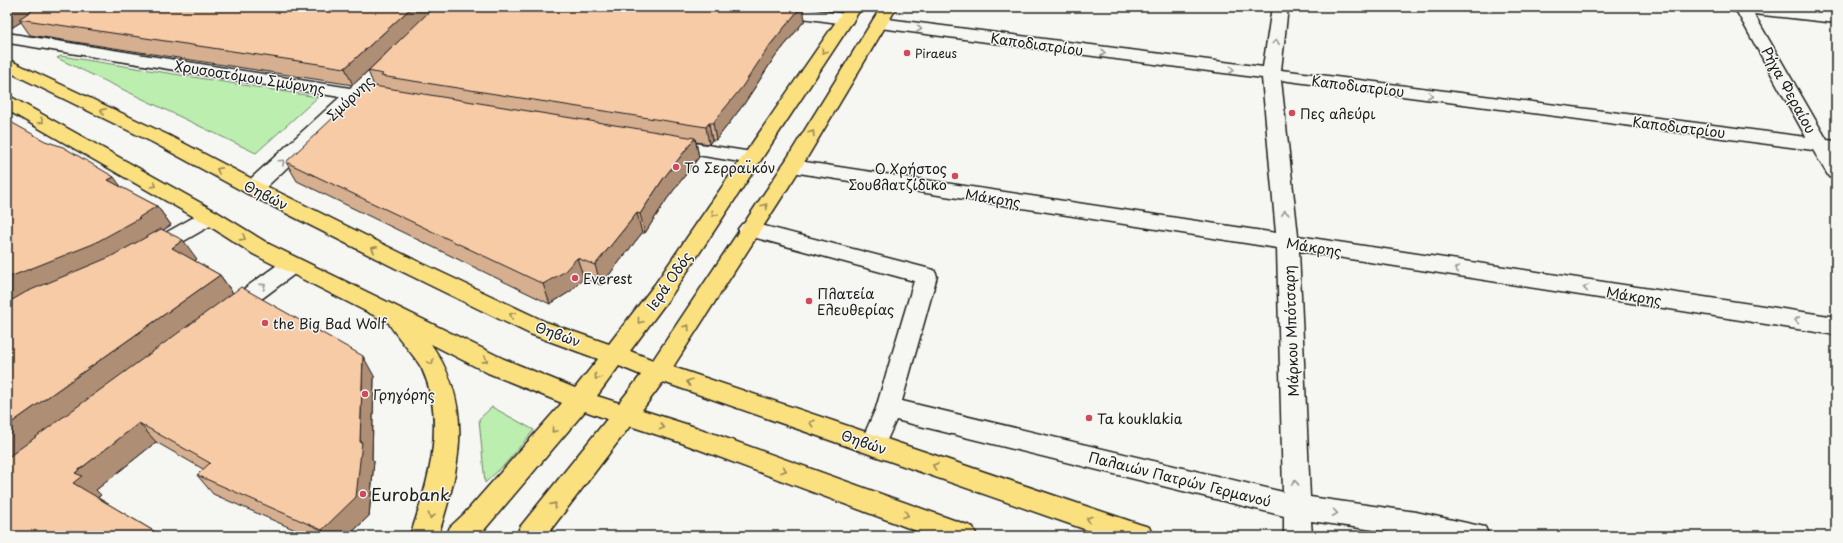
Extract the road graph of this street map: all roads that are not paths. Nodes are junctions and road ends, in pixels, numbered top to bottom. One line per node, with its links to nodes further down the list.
1 (757, 7): 5 (street)
2 (889, 7): 7 (main road)
3 (1280, 7): 12 (street, Μάρκου Μπότσαρη, one-way to 3)
4 (1740, 7): 6 (street); 17 (street, Ρήγα Φεραίου)
5 (850, 13): 18 (main road, Ιερά Οδός, one-way to 18)
6 (1836, 18)
7 (880, 24): 12 (street, Καποδιστρίου, one-way to 12); 19 (main road, one-way to 7)
8 (28, 27): 9 (street)
9 (8, 39): 13 (street, Χρυσοστόμου Σμύρνης)
10 (406, 45): 13 (street, Σμύρνης)
11 (7, 64): 21 (main road, Θηβών, one-way to 11)
12 (1271, 75): 17 (street, Καποδιστρίου, one-way to 17); 24 (street, Μάρκου Μπότσαρη, one-way to 12)
13 (356, 94): 15 (street, Χρυσοστόμου Σμύρνης); 21 (street, Σμύρνης, one-way to 13)
14 (7, 102): 22 (main road, one-way to 22)
15 (402, 102)
16 (651, 142): 18 (street)
17 (1828, 146): 20 (street, Ρήγα Φεραίου)
18 (752, 158): 30 (main road, Ιερά Οδός, one-way to 30)
19 (792, 166): 23 (main road, one-way to 19); 24 (street, Μάκρης)
20 (1836, 173)
21 (253, 188): 30 (main road, Θηβών, one-way to 21)
22 (210, 217): 25 (street); 26 (main road, one-way to 26)
23 (749, 229): 31 (main road, one-way to 23); 33 (street)
24 (1288, 243): 29 (street, Μάκρης, one-way to 24); 36 (street, Μάρκου Μπότσαρη, one-way to 24)
25 (130, 263)
26 (292, 265): 27 (main road); 28 (street, one-way to 26)
27 (362, 300): 32 (main road, one-way to 32); 37 (main road, one-way to 37)
28 (210, 326)
29 (1836, 326)
30 (614, 355): 31 (main road, Θηβών); 32 (main road, Ιερά Οδός, one-way to 32)
31 (658, 371): 34 (main road); 35 (main road, Θηβών, one-way to 31)
32 (580, 400): 34 (main road); 38 (main road, Ιερά Οδός, one-way to 38)
33 (888, 408): 35 (street); 36 (street, Παλαιών Πατρών Γερμανού)
34 (624, 416): 39 (main road, one-way to 34); 40 (main road, one-way to 40)
35 (873, 444): 41 (main road, Θηβών, one-way to 35)
36 (1296, 507): 42 (street, Μάρκου Μπότσαρη); 43 (street, Παλαιών Πατρών Γερμανού, one-way to 43)
37 (424, 536)
38 (460, 536)
39 (530, 536)
40 (962, 536)
41 (1139, 536)
42 (1298, 536)
43 (1476, 536)

